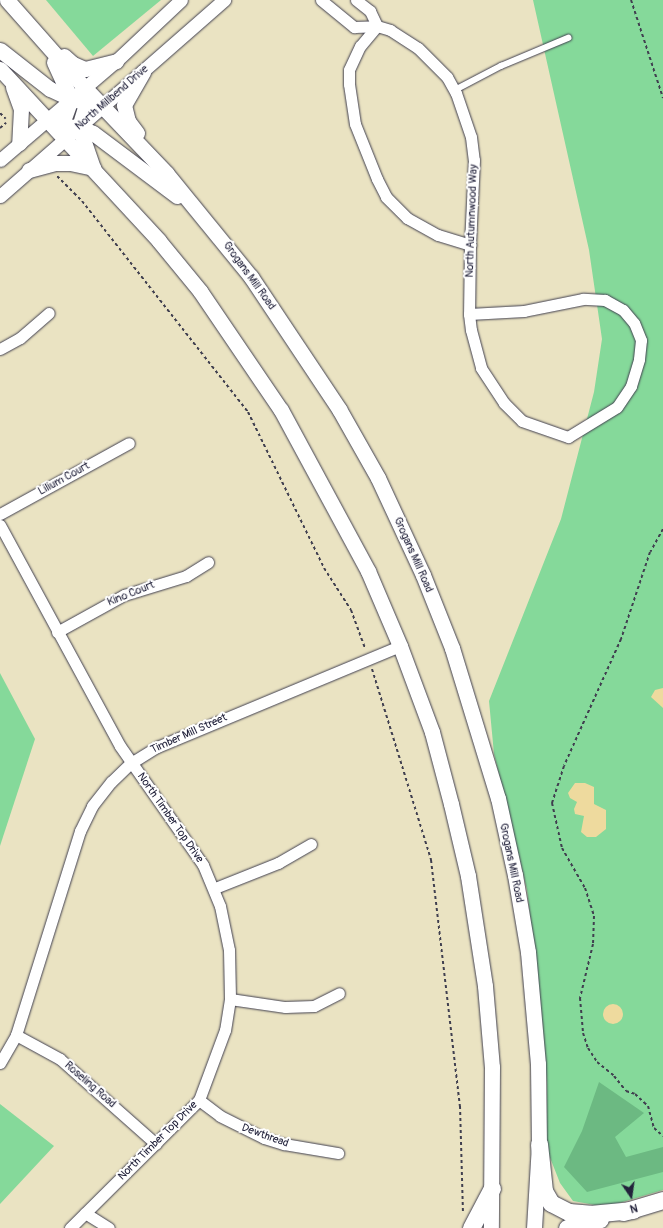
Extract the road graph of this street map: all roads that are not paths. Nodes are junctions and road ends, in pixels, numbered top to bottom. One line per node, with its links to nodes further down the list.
1 (7, 0): 7 (main road)
2 (182, 0): 10 (street)
3 (224, 0): 11 (street, North Millbend Drive)
4 (321, 0): 6 (street, North Autumnwood Way)
5 (356, 0): 6 (street)
6 (377, 26): 13 (street, North Autumnwood Way); 26 (street)
7 (40, 37): 10 (main road); 14 (main road); 15 (main road)
8 (568, 38): 13 (lane)
9 (0, 50): 15 (main road)
10 (116, 61): 14 (street)
11 (142, 72): 16 (street, North Millbend Drive); 23 (main road)
12 (5, 74): 18 (main road); 19 (main road)
13 (455, 90): 26 (street, North Autumnwood Way)
14 (86, 94): 15 (main road); 16 (main road); 17 (main road)
15 (71, 99): 18 (main road)
16 (103, 107): 17 (street, North Millbend Drive); 23 (main road, Grogans Mill Road)
17 (79, 127): 18 (main road); 21 (main road); 25 (main road)
18 (58, 128): 19 (street); 21 (main road); 22 (street, North Millbend Drive)
19 (19, 143): 20 (street)
20 (0, 160)
21 (93, 168): 22 (main road); 35 (main road)
22 (29, 170): 24 (street, North Millbend Drive)
23 (167, 174): 25 (main road, Grogans Mill Road)
24 (0, 196)
25 (199, 212): 45 (main road, Grogans Mill Road)
26 (470, 245): 28 (street, North Autumnwood Way)
27 (50, 313): 29 (street)
28 (469, 314): 28 (street, North Autumnwood Way)
29 (0, 349)
30 (129, 443): 31 (street, Lilium Court)
31 (0, 514)
32 (0, 525): 34 (street, North Timber Top Drive)
33 (208, 562): 34 (street, Kino Court)
34 (57, 632): 36 (street, North Timber Top Drive)
35 (400, 646): 36 (street, Timber Mill Street); 47 (main road)
36 (131, 763): 38 (street, North Timber Top Drive); 41 (street, Timber Mill Street)
37 (311, 844): 38 (street)
38 (214, 888): 40 (street, North Timber Top Drive)
39 (339, 993): 40 (street)
40 (230, 999): 43 (street, North Timber Top Drive)
41 (16, 1035): 42 (street, Timber Mill Street); 44 (street, Roseling Road)
42 (0, 1063)
43 (199, 1100): 44 (street, North Timber Top Drive); 46 (street, Dewthread)
44 (156, 1144): 50 (street, North Timber Top Drive)
45 (539, 1144): 49 (main road); 55 (main road, Grogans Mill Road)
46 (338, 1152)
47 (492, 1188): 51 (main road); 54 (main road)
48 (663, 1200): 49 (main road)
49 (633, 1210): 56 (main road)
50 (85, 1213): 52 (street, North Timber Top Drive); 53 (street)
51 (467, 1222)
52 (70, 1228)
53 (109, 1228)
54 (491, 1228)
55 (534, 1228)
56 (567, 1228)

